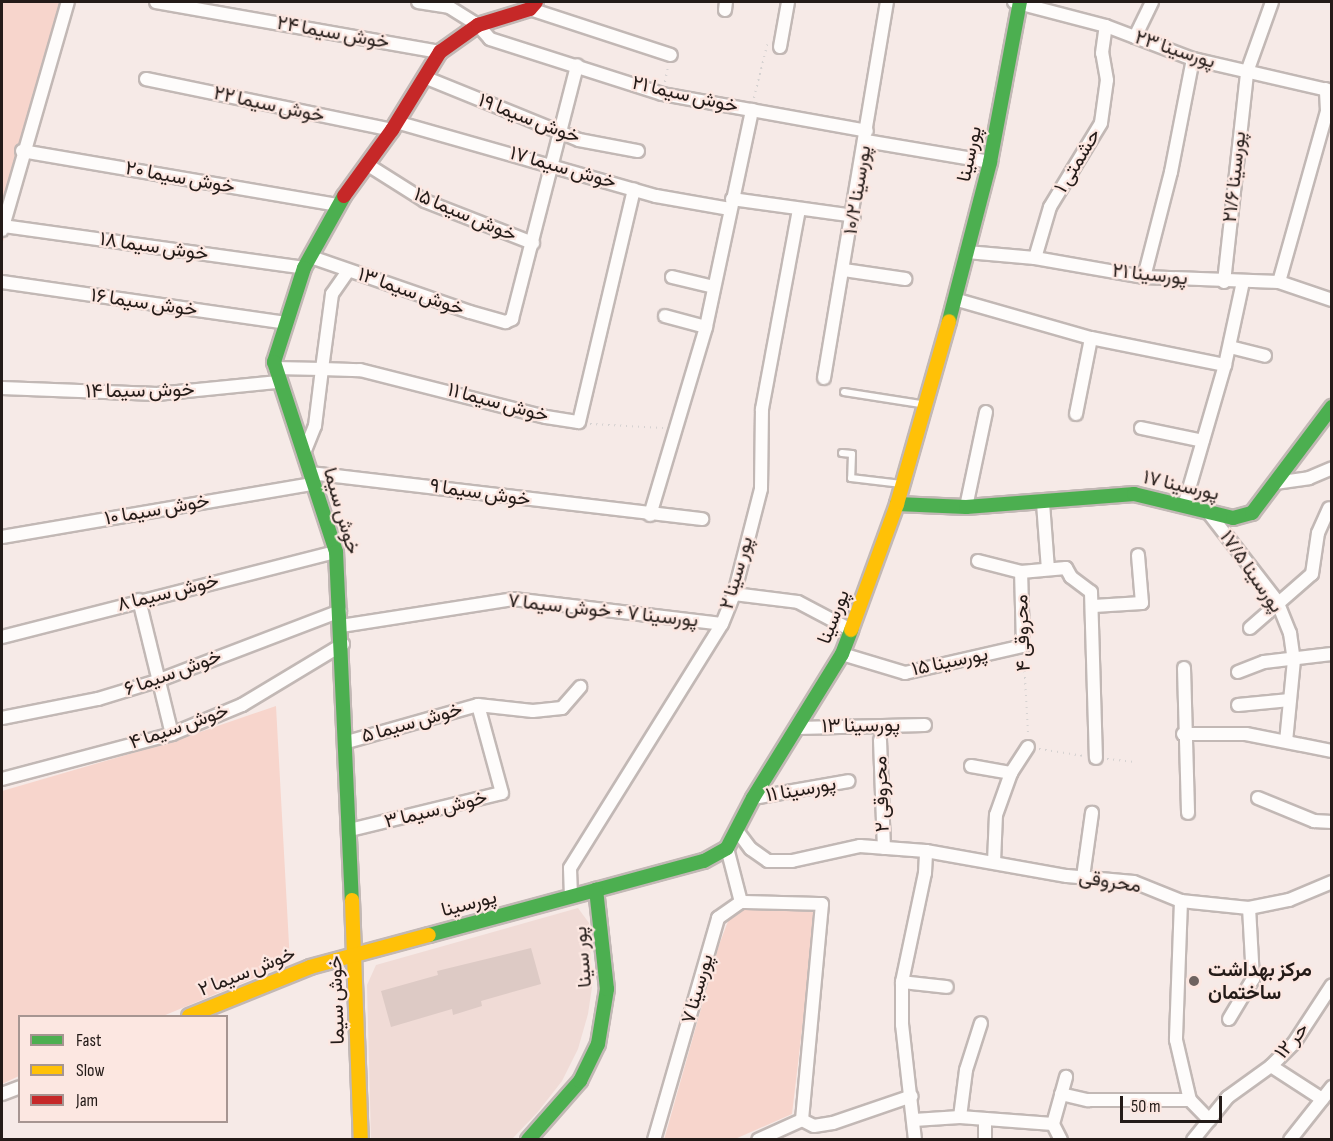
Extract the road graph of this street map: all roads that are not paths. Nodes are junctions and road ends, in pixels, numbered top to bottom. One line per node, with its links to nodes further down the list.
1 (68, 2): 26 (street)
2 (156, 2): 14 (street, خوش سیما ۲۴)
3 (418, 2): 10 (street, خوش سیما ۲۱)
4 (788, 2): 13 (street)
5 (887, 2): 25 (street, پورسینا ۱۰/۲)
6 (1018, 2): 11 (street, پورسینا ۲۳); 28 (street, پورسینا)
7 (1152, 2): 12 (street)
8 (1272, 2): 18 (street, پورسینا ۲۱/۶)
9 (533, 5): 10 (street); 15 (street)
10 (478, 25): 14 (street); 17 (street, خوش سیما ۲۱)
11 (1106, 27): 12 (street, پورسینا ۲۳); 39 (street, حشمتی ۱)
12 (1135, 37): 16 (street, پورسینا ۲۳)
13 (780, 47)
14 (440, 52): 19 (street)
15 (671, 55)
16 (1193, 59): 18 (street, پورسینا ۲۳); 43 (street)
17 (577, 65): 22 (street, خوش سیما ۲۱); 24 (street)
18 (1247, 72): 21 (street, پورسینا ۲۳); 47 (street, پورسینا ۲۱/۶)
19 (424, 77): 23 (street); 24 (street, خوش سیما ۱۹)
20 (146, 79): 23 (street, خوش سیما ۲۲)
21 (1329, 90): 49 (street)
22 (752, 110): 25 (street, خوش سیما ۲۱); 32 (street)
23 (394, 126): 29 (street); 30 (street, خوش سیما ۱۷)
24 (559, 131): 27 (street, خوش سیما ۱۹); 30 (street)
25 (866, 136): 28 (street, خوش سیما ۲۱); 35 (street, پورسینا ۱۰/۲)
26 (22, 151): 33 (street, خوش سیما ۲۰); 36 (street)
27 (638, 152)
28 (990, 162): 38 (street, پورسینا)
29 (368, 165): 33 (street); 37 (street, خوش سیما ۱۵)
30 (552, 165): 31 (street, خوش سیما ۱۷); 37 (street)
31 (634, 189): 32 (street, خوش سیما ۱۷); 60 (street, خوش سیما ۱۱)
32 (731, 204): 34 (street, خوش سیما ۱۷); 50 (street)
33 (338, 205): 40 (street)
34 (799, 210): 35 (street, خوش سیما ۱۷); 91 (street, پور سینا ۲)
35 (854, 216): 41 (street, پورسینا ۱۰/۲)
36 (2, 228): 40 (street, خوش سیما ۱۸)
37 (533, 243): 42 (street, خوش سیما ۱۳)
38 (967, 252): 39 (street, پورسینا ۲۱); 51 (street, پورسینا)
39 (1035, 258): 43 (street, پورسینا ۲۱)
40 (308, 263): 42 (street, خوش سیما ۱۳); 54 (street)
41 (844, 270): 45 (street); 62 (street, پورسینا ۱۰/۲)
42 (348, 271): 60 (street)
43 (1144, 277): 47 (street, پورسینا ۲۱)
44 (672, 278): 50 (street)
45 (905, 279)
46 (2, 282): 54 (street, خوش سیما ۱۶)
47 (1224, 282): 48 (street, پورسینا ۲۱)
48 (1243, 282): 49 (street, پورسینا ۲۱); 57 (street)
49 (1279, 282): 52 (street, پورسینا ۲۱)
50 (714, 287): 55 (street)
51 (954, 299): 56 (street); 65 (street, پورسینا)
52 (1332, 300)
53 (665, 316): 55 (street)
54 (286, 323): 61 (street)
55 (706, 327): 83 (street)
56 (1091, 338): 59 (street); 68 (street)
57 (1230, 347): 58 (street); 59 (street)
58 (1265, 356)
59 (1225, 365): 70 (street)
60 (322, 369): 61 (street, خوش سیما ۱۱); 71 (street)
61 (277, 375): 63 (street, خوش سیما ۱۴); 71 (street, خوش سیما)
62 (824, 378)
63 (2, 388)
64 (844, 392): 65 (lane)
65 (928, 405): 76 (street, پورسینا)
66 (1332, 407): 75 (street, پورسینا ۱۷)
67 (986, 412): 80 (street)
68 (1076, 414)
69 (1141, 428): 70 (street)
70 (1203, 441): 79 (street)
71 (304, 453): 74 (street, خوش سیما)
72 (842, 453): 76 (lane)
73 (1332, 468): 75 (street)
74 (311, 478): 83 (street, خوش سیما ۹); 85 (street, خوش سیما ۱۰); 86 (street, خوش سیما)
75 (1275, 483): 82 (street, پورسینا ۱۷)
76 (903, 484): 78 (street, پورسینا)
77 (1043, 503): 79 (street, پورسینا ۱۷); 80 (street, پورسینا ۱۷); 89 (street)
78 (897, 504): 80 (street, پورسینا ۱۷); 99 (street, پورسینا)
79 (1184, 506): 82 (street, پورسینا ۱۷)
80 (966, 507)
81 (1329, 508): 93 (street)
82 (1208, 512): 93 (street, پورسینا ۱۷/۵)
83 (650, 515): 84 (street, خوش سیما ۹)
84 (702, 519)
85 (2, 537)
86 (336, 552): 92 (street, خوش سیما ۸); 95 (street, خوش سیما)
87 (1138, 555): 94 (street)
88 (978, 561): 90 (street)
89 (1048, 569): 90 (street, محروقی ۴); 94 (street, محروقی ۴)
90 (1021, 572): 102 (street, محروقی ۴)
91 (734, 594): 96 (street, پور سینا ۲); 99 (street)
92 (140, 600): 100 (street, خوش سیما ۸); 108 (street)
93 (1277, 601): 98 (street); 105 (street, پورسینا ۱۷/۵)
94 (1094, 606): 123 (street)
95 (340, 611): 97 (street, خوش سیما); 108 (street, خوش سیما ۶)
96 (722, 624): 97 (street, پورسینا ۷ + خوش سیما ۷); 142 (street, پور سینا ۲)
97 (341, 626): 101 (street, خوش سیما)
98 (1250, 628)
99 (851, 630): 103 (street, پورسینا)
100 (2, 637)
101 (343, 644): 116 (street, خوش سیما ۴); 120 (street, خوش سیما)
102 (1023, 646): 103 (street, پورسینا ۱۵)
103 (842, 654): 115 (street, پورسینا)
104 (1332, 654): 105 (street)
105 (1294, 660): 107 (street); 110 (street, پورسینا ۱۷/۵)
106 (1184, 668): 117 (street)
107 (1238, 672)
108 (157, 681): 113 (street, خوش سیما ۶); 116 (street)
109 (580, 687): 111 (street)
110 (1290, 700): 112 (street); 119 (street, پورسینا ۱۷/۵)
111 (478, 705): 120 (street, خوش سیما ۵); 133 (street, خوش سیما ۳)
112 (1238, 705)
113 (2, 718)
114 (925, 725): 115 (street, پورسینا ۱۳)
115 (797, 728): 128 (street, پورسینا)
116 (172, 734): 126 (street, خوش سیما ۴)
117 (1183, 734): 119 (street); 131 (street)
118 (880, 740): 136 (street, محروقی ۲)
119 (1286, 741): 122 (street)
120 (346, 742): 133 (street, خوش سیما)
121 (1028, 747): 125 (street)
122 (1332, 751)
123 (1096, 758)
124 (971, 766): 125 (street)
125 (1011, 773): 138 (street)
126 (2, 779)
127 (849, 781): 128 (street, پورسینا ۱۱)
128 (753, 798): 134 (street, پورسینا)
129 (1258, 798): 132 (street)
130 (1092, 813): 139 (street)
131 (1188, 813)
132 (1332, 822)
133 (350, 830): 146 (street, خوش سیما)
134 (738, 832): 135 (street, پورسینا); 136 (street, محروقی)
135 (728, 848): 141 (street, پورسینا); 144 (street)
136 (884, 848): 137 (street, محروقی)
137 (926, 851): 138 (street, محروقی); 147 (street)
138 (994, 862): 139 (street, محروقی)
139 (1083, 877): 143 (street, محروقی)
140 (1332, 882): 145 (street, محروقی)
141 (596, 890): 142 (street, پورسینا); 168 (street, پور سینا)
142 (571, 897): 146 (street, پورسینا)
143 (1181, 901): 145 (street, محروقی); 161 (street)
144 (741, 902): 164 (street); 170 (street, پورسینا ۷)
145 (1249, 908): 151 (street)
146 (355, 955): 150 (street, خوش سیما ۲); 169 (street, خوش سیما)
147 (902, 982): 149 (street); 159 (street)
148 (1332, 986): 153 (street, حر ۱۲)
149 (947, 987)
150 (194, 1015)
151 (1229, 1019)
152 (981, 1023): 162 (street)
153 (1271, 1066): 160 (street); 166 (street, حر ۱۲)
154 (1066, 1077): 158 (street)
155 (18, 1088): 157 (street)
156 (1332, 1088): 160 (street)
157 (2, 1094)
158 (1061, 1094): 161 (street); 167 (street)
159 (912, 1096): 164 (street); 165 (street)
160 (1322, 1099): 176 (street)
161 (1190, 1100): 166 (street)
162 (960, 1117): 163 (street); 165 (street)
163 (985, 1119): 167 (street); 173 (street)
164 (802, 1120): 171 (street)
165 (914, 1120): 172 (street)
166 (1209, 1120): 175 (street, حر ۱۲)
167 (1053, 1124): 174 (street)
168 (534, 1138)
169 (361, 1140)
170 (654, 1140)
171 (758, 1140)
172 (915, 1140)
173 (985, 1140)
174 (1061, 1140)
175 (1193, 1140)
176 (1290, 1140)

